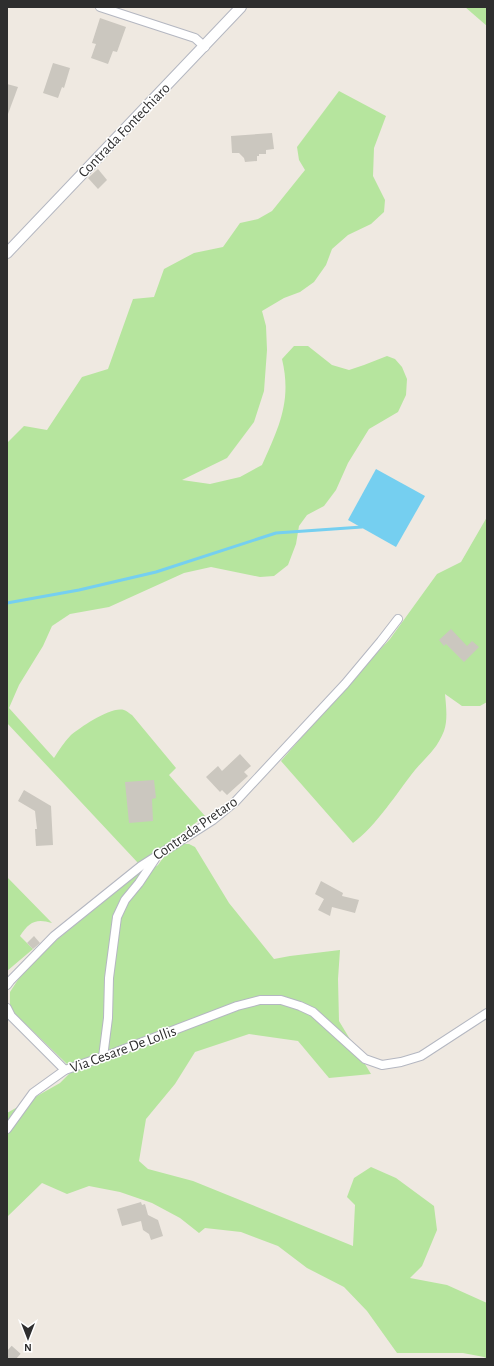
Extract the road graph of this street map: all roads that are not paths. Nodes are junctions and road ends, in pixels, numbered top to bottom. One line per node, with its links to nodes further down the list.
1 (100, 7): 3 (street)
2 (241, 7): 3 (street, Contrada Fontechiaro)
3 (205, 46): 4 (street, Contrada Fontechiaro)
4 (7, 253)
5 (398, 619): 6 (street, Contrada Pretaro)
6 (156, 856): 7 (street, Contrada Pretaro); 10 (street)
7 (7, 985)
8 (7, 1008): 11 (street)
9 (487, 1013): 10 (street, Via Cesare De Lollis)
10 (103, 1057): 11 (street, Via Cesare De Lollis)
11 (65, 1070): 12 (street, Via Cesare De Lollis)
12 (7, 1129)

